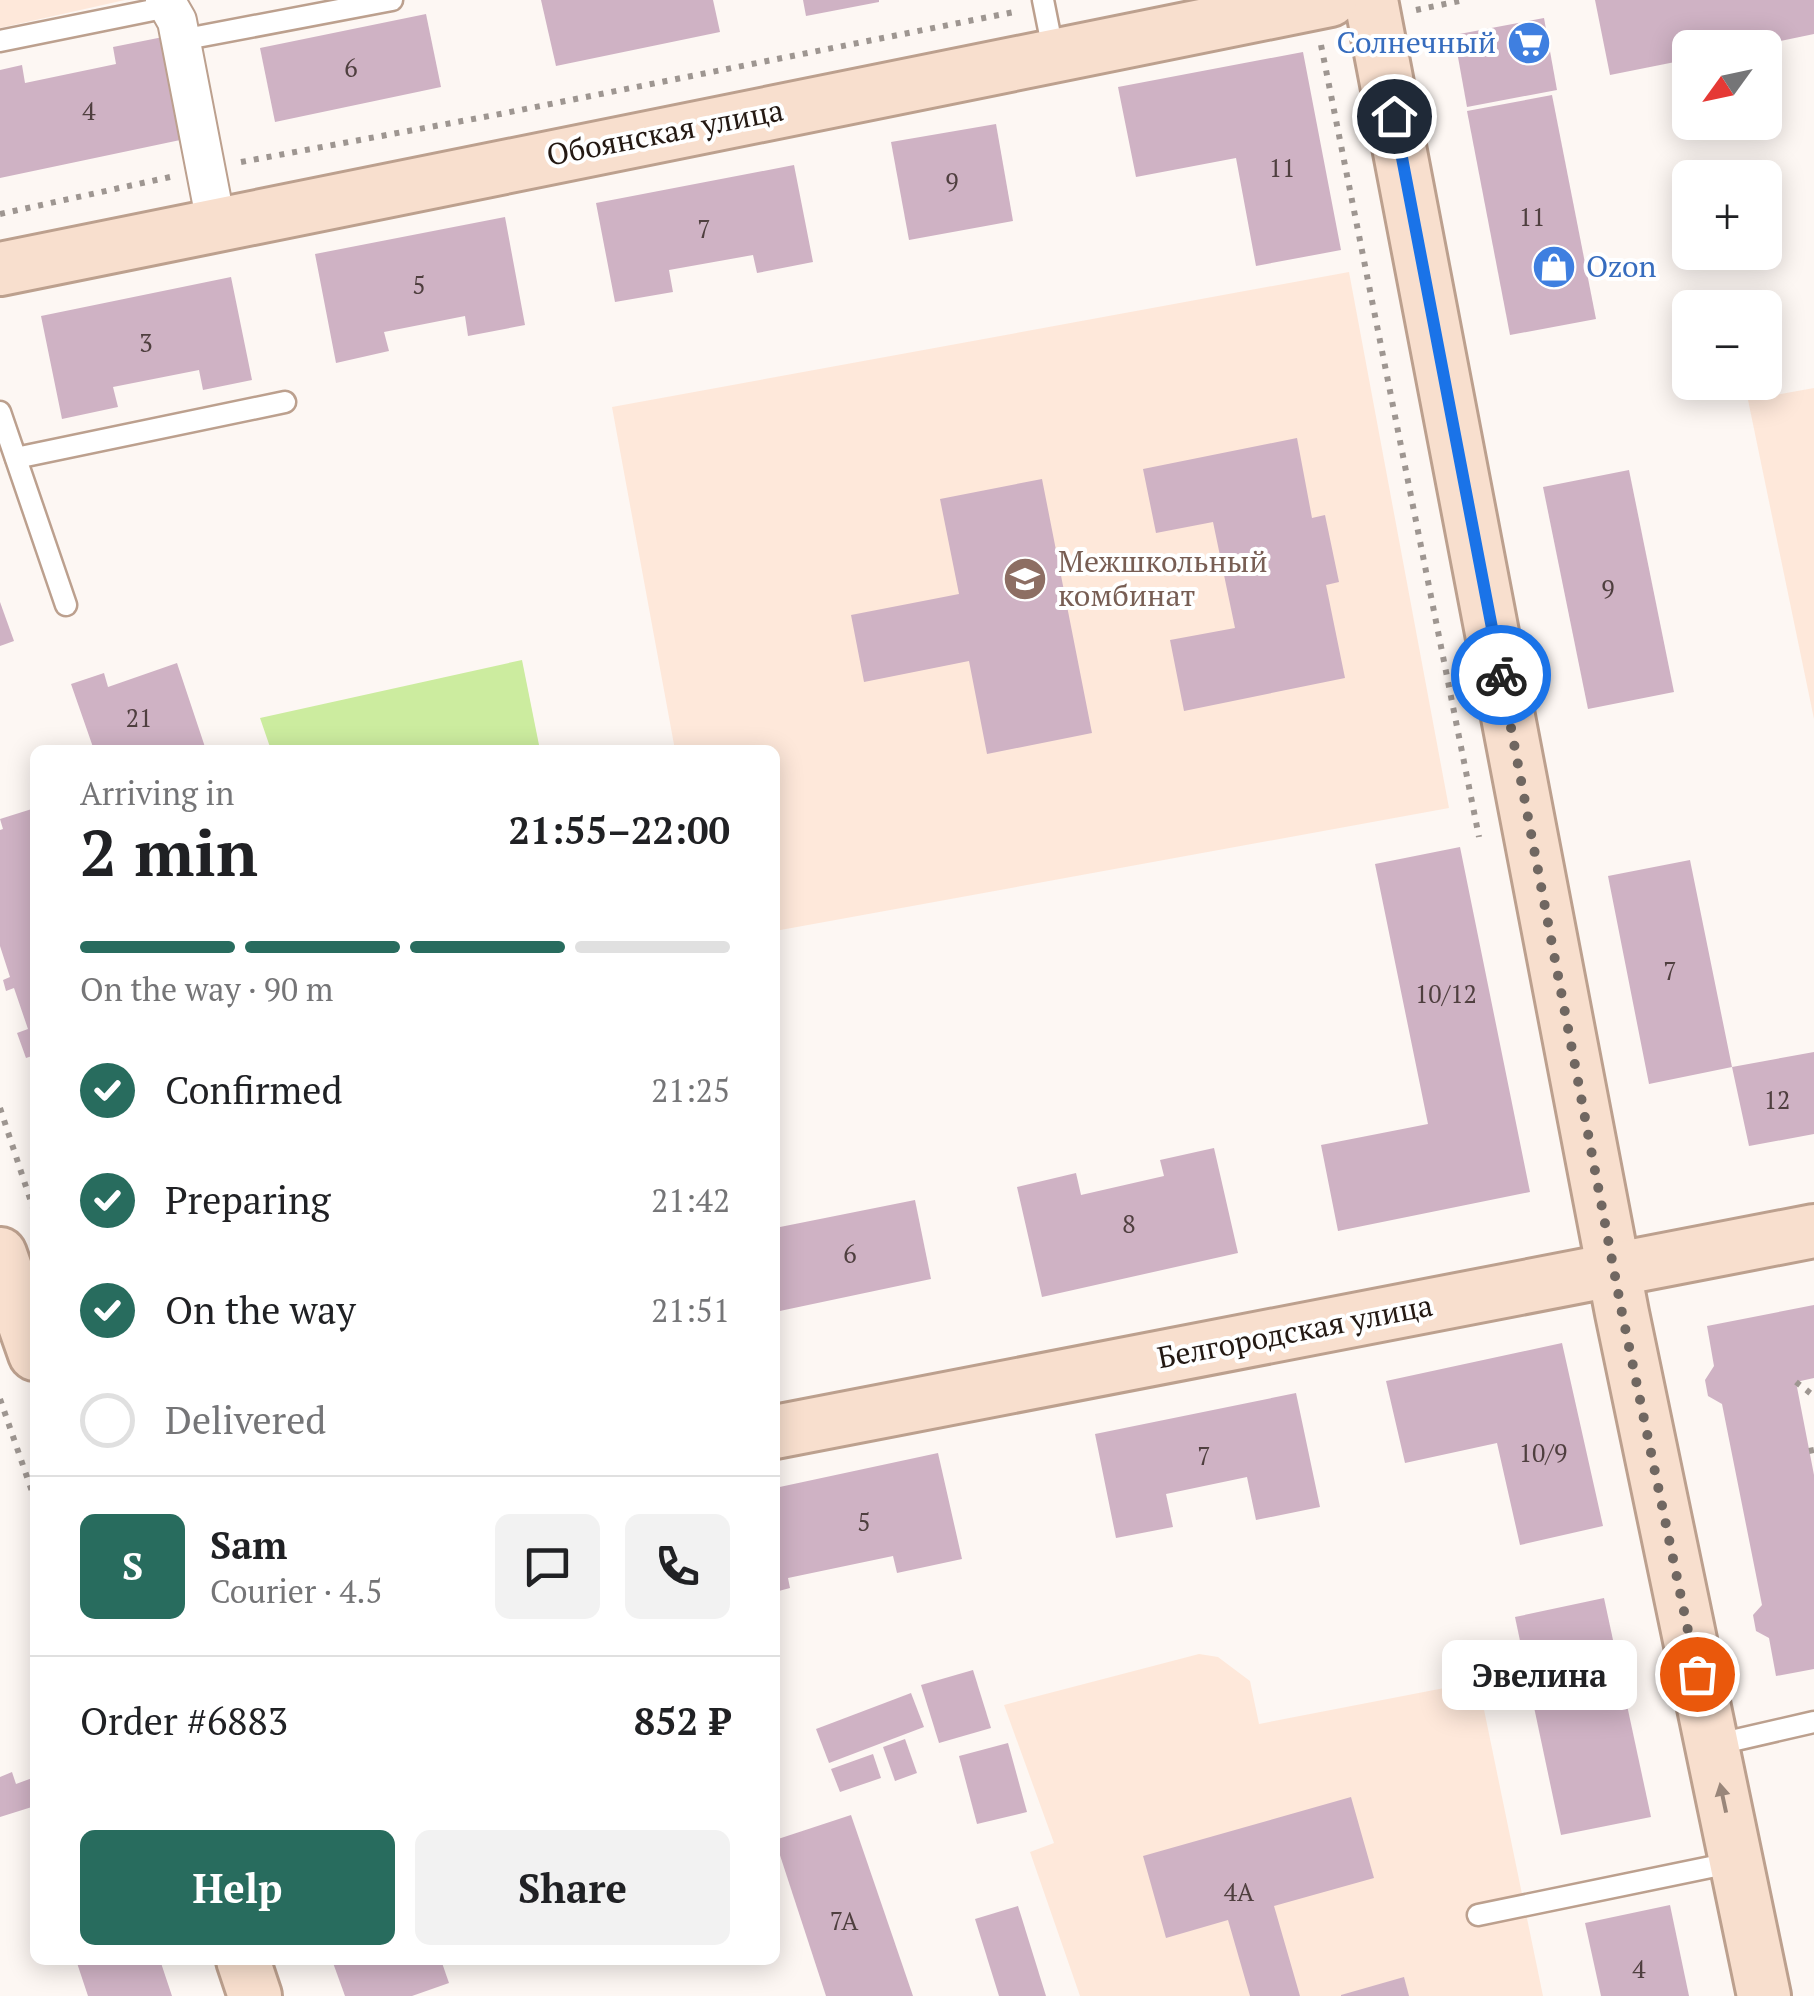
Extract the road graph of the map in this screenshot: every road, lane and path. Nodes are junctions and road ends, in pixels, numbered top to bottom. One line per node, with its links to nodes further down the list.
1 (392, 0): 4 (lane)
2 (1371, 0): 20 (street)
3 (1322, 2): 5 (street, Обоянская улица); 15 (path)
4 (171, 16): 6 (lane); 7 (street)
5 (1047, 20): 7 (path); 9 (street, Обоянская улица)
6 (0, 42)
7 (206, 169): 8 (path); 9 (street)
8 (0, 214)
9 (216, 224): 10 (street, Обоянская улица)
10 (0, 269)
11 (286, 402): 13 (lane)
12 (0, 412): 13 (lane)
13 (16, 458): 14 (lane)
14 (66, 605)
15 (1482, 850)
16 (0, 1108): 17 (path)
17 (30, 1199)
18 (1814, 1231): 20 (street, Белгородская улица)
19 (0, 1254): 21 (street)
20 (1615, 1270): 25 (street, Белгородская улица); 28 (street)
21 (22, 1348)
22 (1796, 1382): 23 (path)
23 (1814, 1396)
24 (0, 1400): 26 (path)
25 (780, 1431)
26 (30, 1486)
27 (1814, 1722): 28 (lane)
28 (1712, 1746): 29 (street, one-way to 28)
29 (1736, 1862): 30 (lane); 33 (street)
30 (1478, 1915)
31 (245, 1965): 32 (street)
32 (255, 1996)
33 (1764, 1996)

